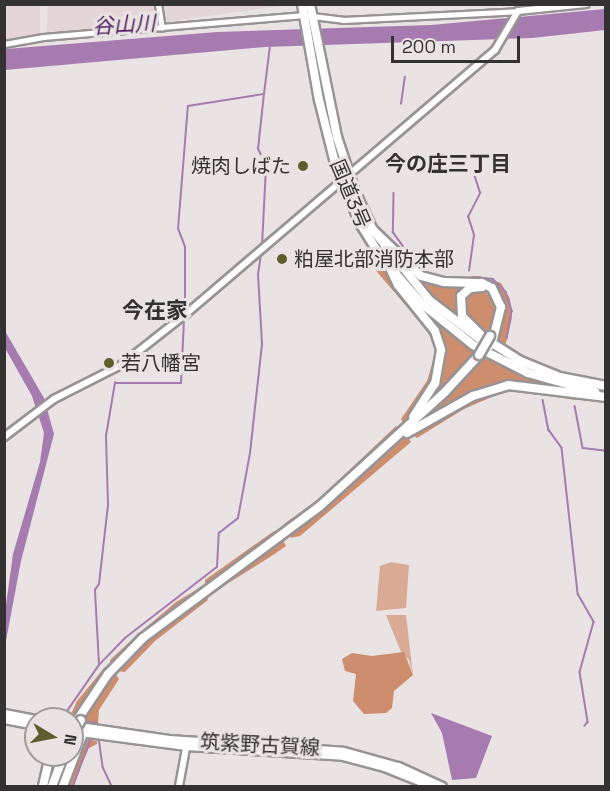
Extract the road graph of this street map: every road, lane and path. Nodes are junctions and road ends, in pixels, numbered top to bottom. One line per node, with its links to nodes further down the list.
1 (158, 4): 7 (street)
2 (303, 4): 6 (highway, 国道3号)
3 (310, 4): 6 (highway, 国道3号)
4 (586, 4): 5 (main road)
5 (517, 15): 6 (street); 10 (main road)
6 (309, 19): 7 (street); 9 (highway, 国道3号)
7 (162, 27): 8 (street)
8 (4, 44)
9 (315, 53): 10 (highway, 国道3号); 11 (highway, 国道3号)
10 (349, 176): 11 (main road); 12 (highway, 国道3号)
11 (341, 182): 13 (highway, 国道3号); 19 (main road)
12 (373, 230): 14 (highway); 15 (highway, 国道3号)
13 (390, 268): 17 (highway, 国道3号); 18 (highway)
14 (492, 337): 15 (highway); 18 (highway, bridge)
15 (522, 362): 16 (highway, 国道3号)
16 (606, 386)
17 (606, 395): 18 (highway)
18 (402, 435): 22 (highway)
19 (4, 437)
20 (4, 713): 21 (main road)
21 (24, 717)
22 (84, 718)
23 (4, 719): 24 (main road)
24 (24, 723)
25 (84, 726): 26 (main road, 筑紫野古賀線)
26 (186, 744): 33 (main road); 34 (main road, 筑紫野古賀線); 35 (main road, 筑紫野古賀線)
27 (48, 767): 30 (highway)
28 (58, 767): 31 (highway)
29 (68, 767): 32 (highway)
30 (43, 786)
31 (51, 786)
32 (63, 786)
33 (179, 786)
34 (431, 786)
35 (442, 786)

